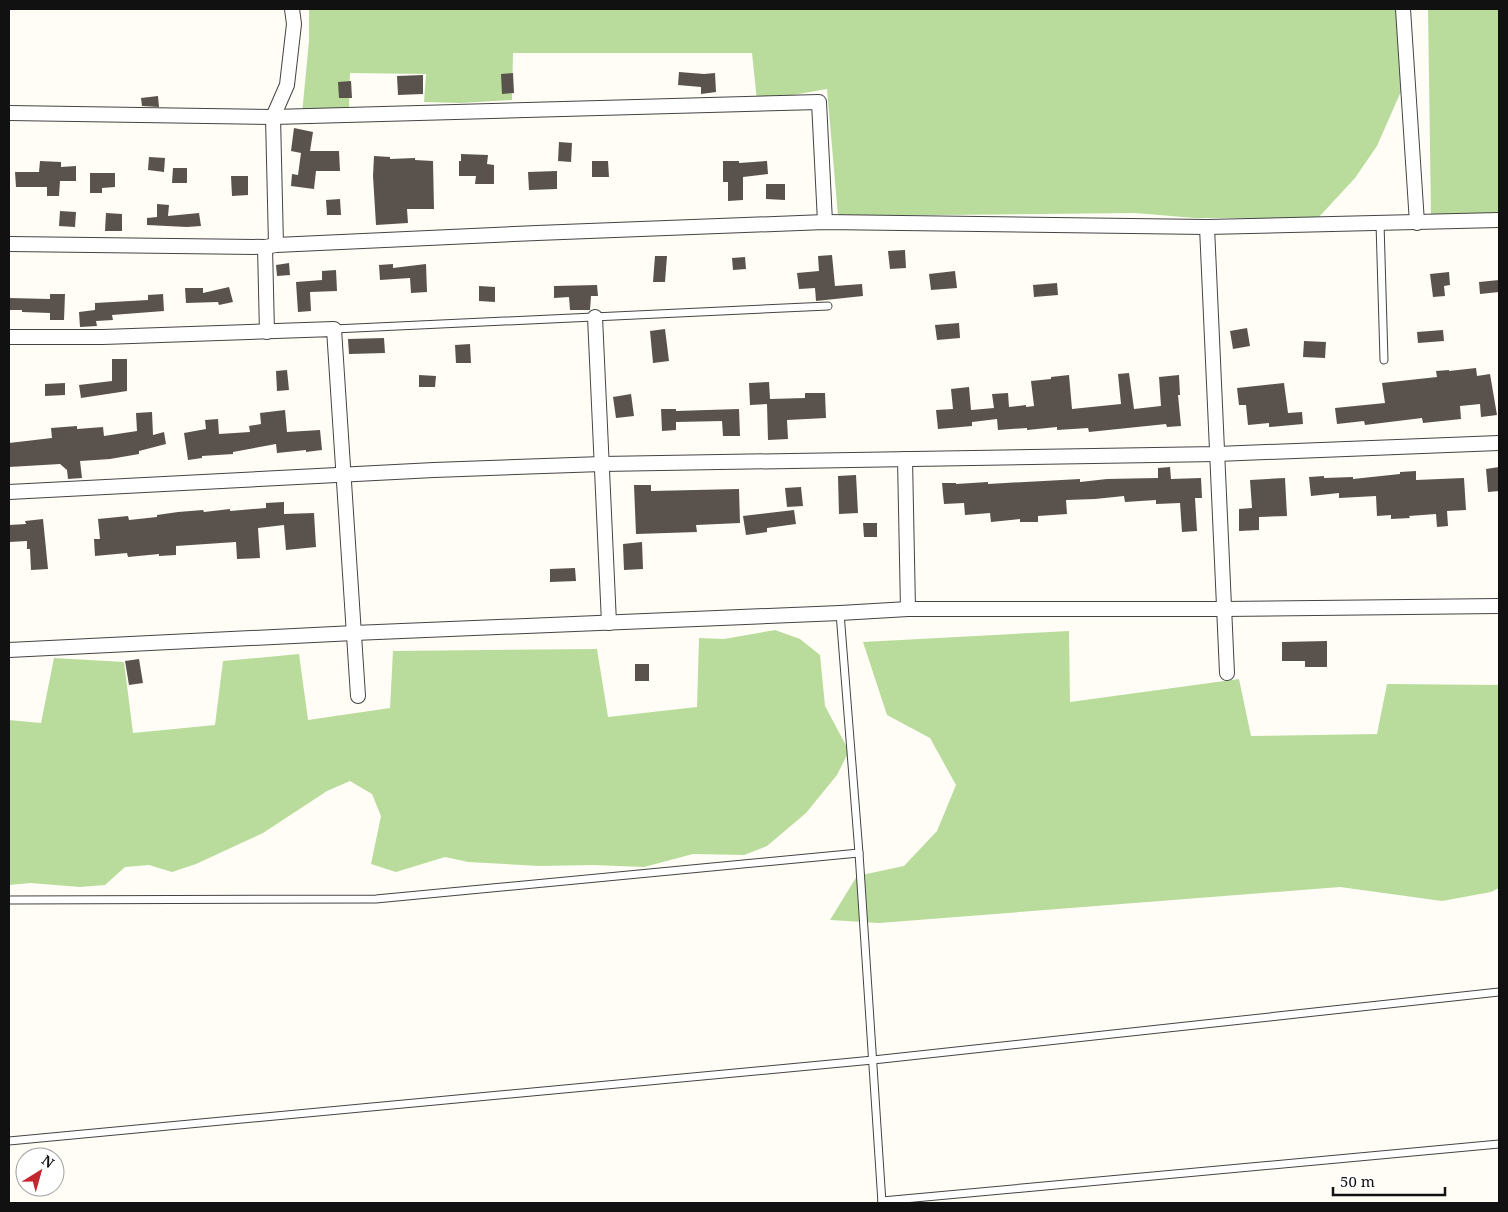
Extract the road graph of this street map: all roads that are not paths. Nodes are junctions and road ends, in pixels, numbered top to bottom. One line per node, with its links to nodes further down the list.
1 (292, 9): 4 (street)
2 (1403, 9): 8 (street)
3 (9, 114): 4 (street)
4 (273, 116): 6 (street); 11 (street)
5 (1499, 220): 8 (street)
6 (825, 222): 9 (street); 11 (street)
7 (1380, 223): 8 (street); 9 (street); 17 (lane)
8 (1417, 223)
9 (1207, 227): 19 (street)
10 (9, 244): 11 (street)
11 (270, 246): 15 (street)
12 (828, 306): 13 (lane)
13 (595, 317): 14 (lane); 21 (street)
14 (334, 330): 15 (street); 22 (street)
15 (267, 332): 16 (street)
16 (9, 337)
17 (1384, 360)
18 (1499, 443): 19 (street)
19 (1217, 454): 20 (street); 26 (street)
20 (905, 459): 21 (street); 25 (street)
21 (602, 464): 22 (street); 28 (street)
22 (343, 476): 23 (street); 29 (street)
23 (9, 492)
24 (1499, 606): 26 (street)
25 (908, 609): 26 (street); 27 (street)
26 (1224, 609): 31 (street)
27 (840, 613): 28 (street); 33 (lane)
28 (609, 623): 29 (street)
29 (354, 633): 30 (street); 32 (street)
30 (9, 650)
31 (1227, 673)
32 (358, 696)
33 (859, 853): 34 (lane); 36 (lane)
34 (9, 900)
35 (1499, 992): 36 (lane)
36 (873, 1060): 37 (lane); 39 (lane)
37 (9, 1141)
38 (1499, 1144): 39 (lane)
39 (882, 1202)

